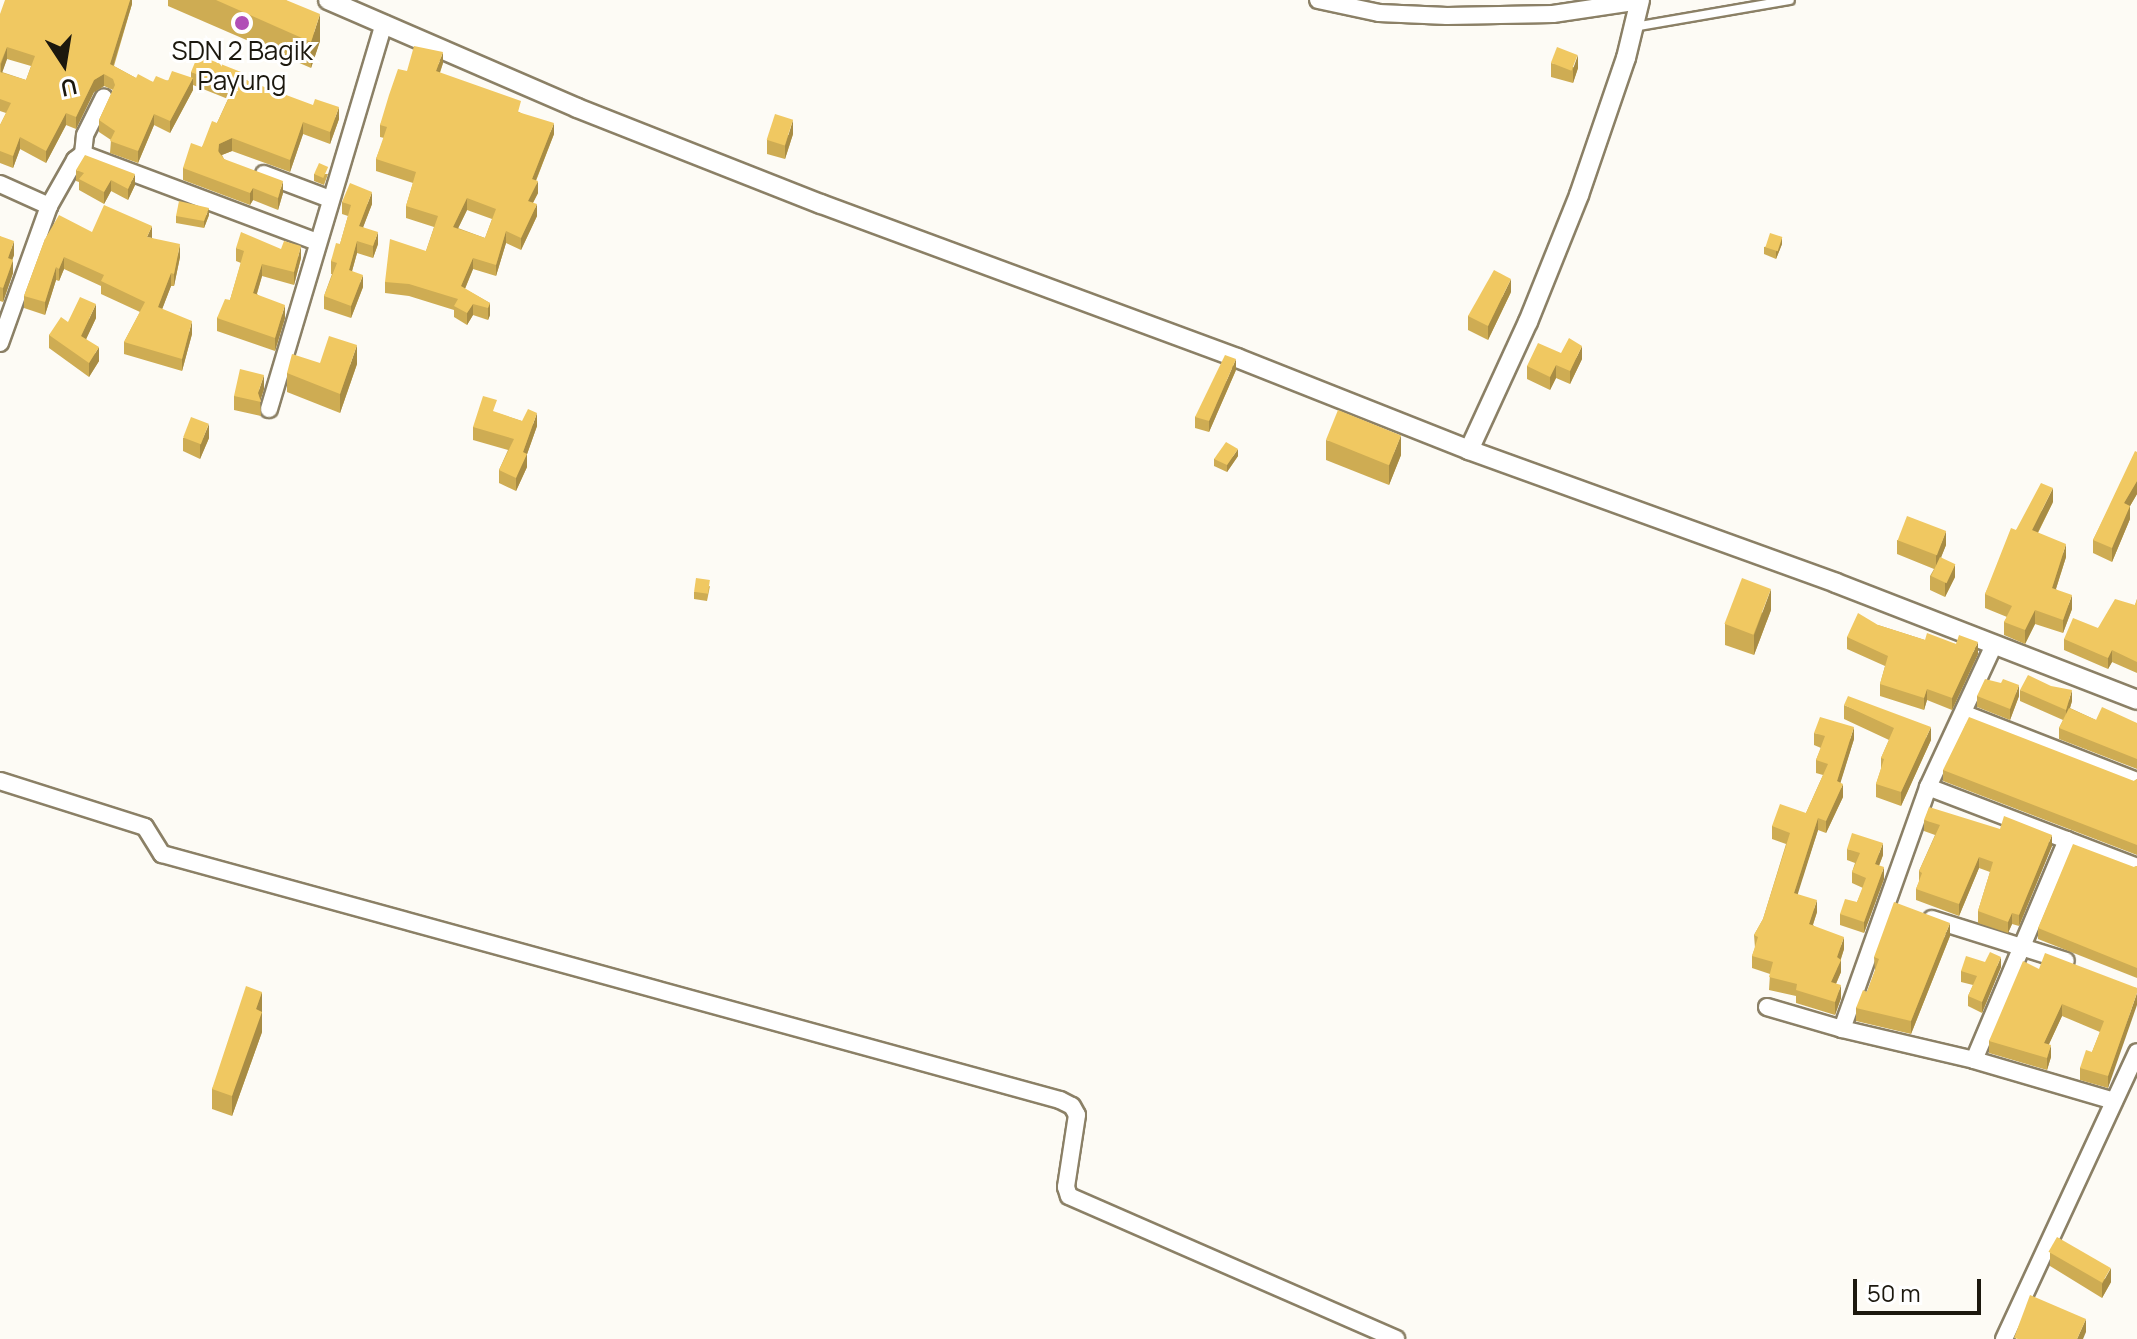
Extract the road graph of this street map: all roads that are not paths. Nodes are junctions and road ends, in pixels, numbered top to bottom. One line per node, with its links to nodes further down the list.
1 (328, 0): 5 (street)
2 (1318, 0): 3 (street)
3 (1640, 0): 6 (street)
4 (1790, 0): 6 (lane)
5 (384, 24): 11 (street); 16 (street)
6 (1633, 27): 16 (street)
7 (104, 97): 8 (street)
8 (83, 154): 12 (street); 13 (street)
9 (244, 166): 11 (street)
10 (0, 184): 12 (street)
11 (330, 199): 13 (street)
12 (49, 206): 14 (street)
13 (317, 242): 15 (street)
14 (0, 343)
15 (269, 409)
16 (1469, 450): 17 (street)
17 (1994, 645): 18 (street); 19 (street)
18 (2137, 700)
19 (1965, 714): 21 (street); 22 (street)
20 (0, 781): 34 (street)
21 (2137, 781)
22 (1928, 787): 23 (street); 25 (street)
23 (2067, 840): 24 (street); 26 (street)
24 (2137, 867)
25 (1899, 906): 26 (street); 29 (street)
26 (2021, 945): 27 (street); 31 (street)
27 (2088, 970)
28 (1767, 1007): 29 (street)
29 (1842, 1029): 31 (street)
30 (2137, 1052): 32 (street)
31 (1974, 1060): 33 (street)
32 (2133, 1070): 33 (street)
33 (2114, 1101): 35 (street)
34 (1396, 1339)
35 (2004, 1339)

